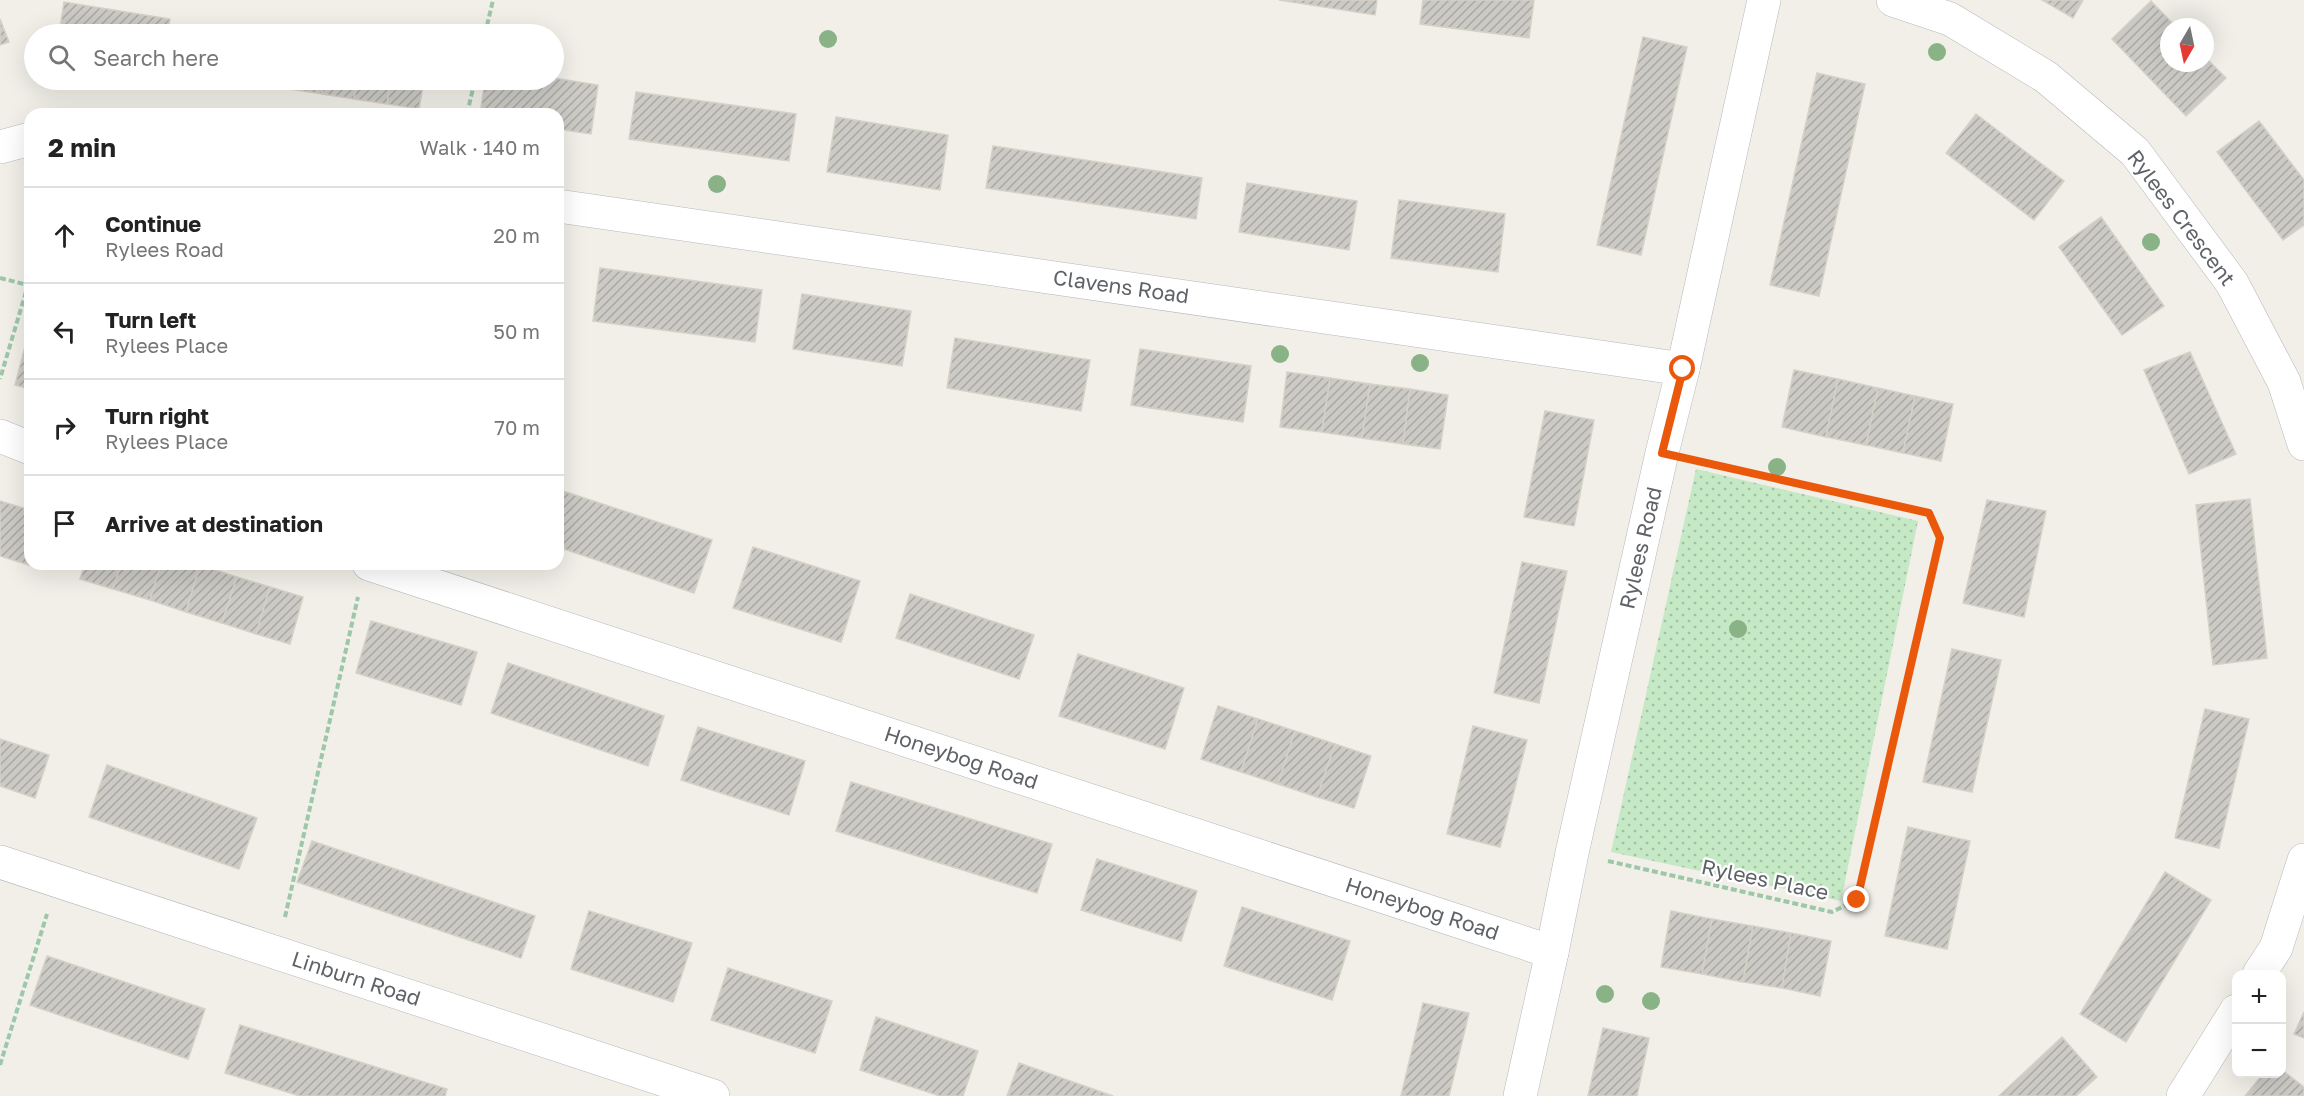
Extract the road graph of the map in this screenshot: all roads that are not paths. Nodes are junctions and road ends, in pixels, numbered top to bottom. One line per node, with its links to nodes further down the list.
1 (1764, 0): 6 (street, Rylees Road)
2 (1893, 0): 8 (street, Rylees Crescent)
3 (24, 141): 4 (street)
4 (0, 147)
5 (564, 207): 6 (street, Clavens Road)
6 (1683, 369): 13 (street, Rylees Road)
7 (0, 436): 9 (street)
8 (2304, 444)
9 (24, 446)
10 (364, 575): 13 (street, Honeybog Road)
11 (2304, 860): 14 (street)
12 (0, 862): 16 (street, Linburn Road)
13 (1552, 952): 17 (street, Rylees Road)
14 (2262, 970)
15 (2232, 1017): 18 (street)
16 (712, 1096)
17 (1520, 1096)
18 (2183, 1096)

